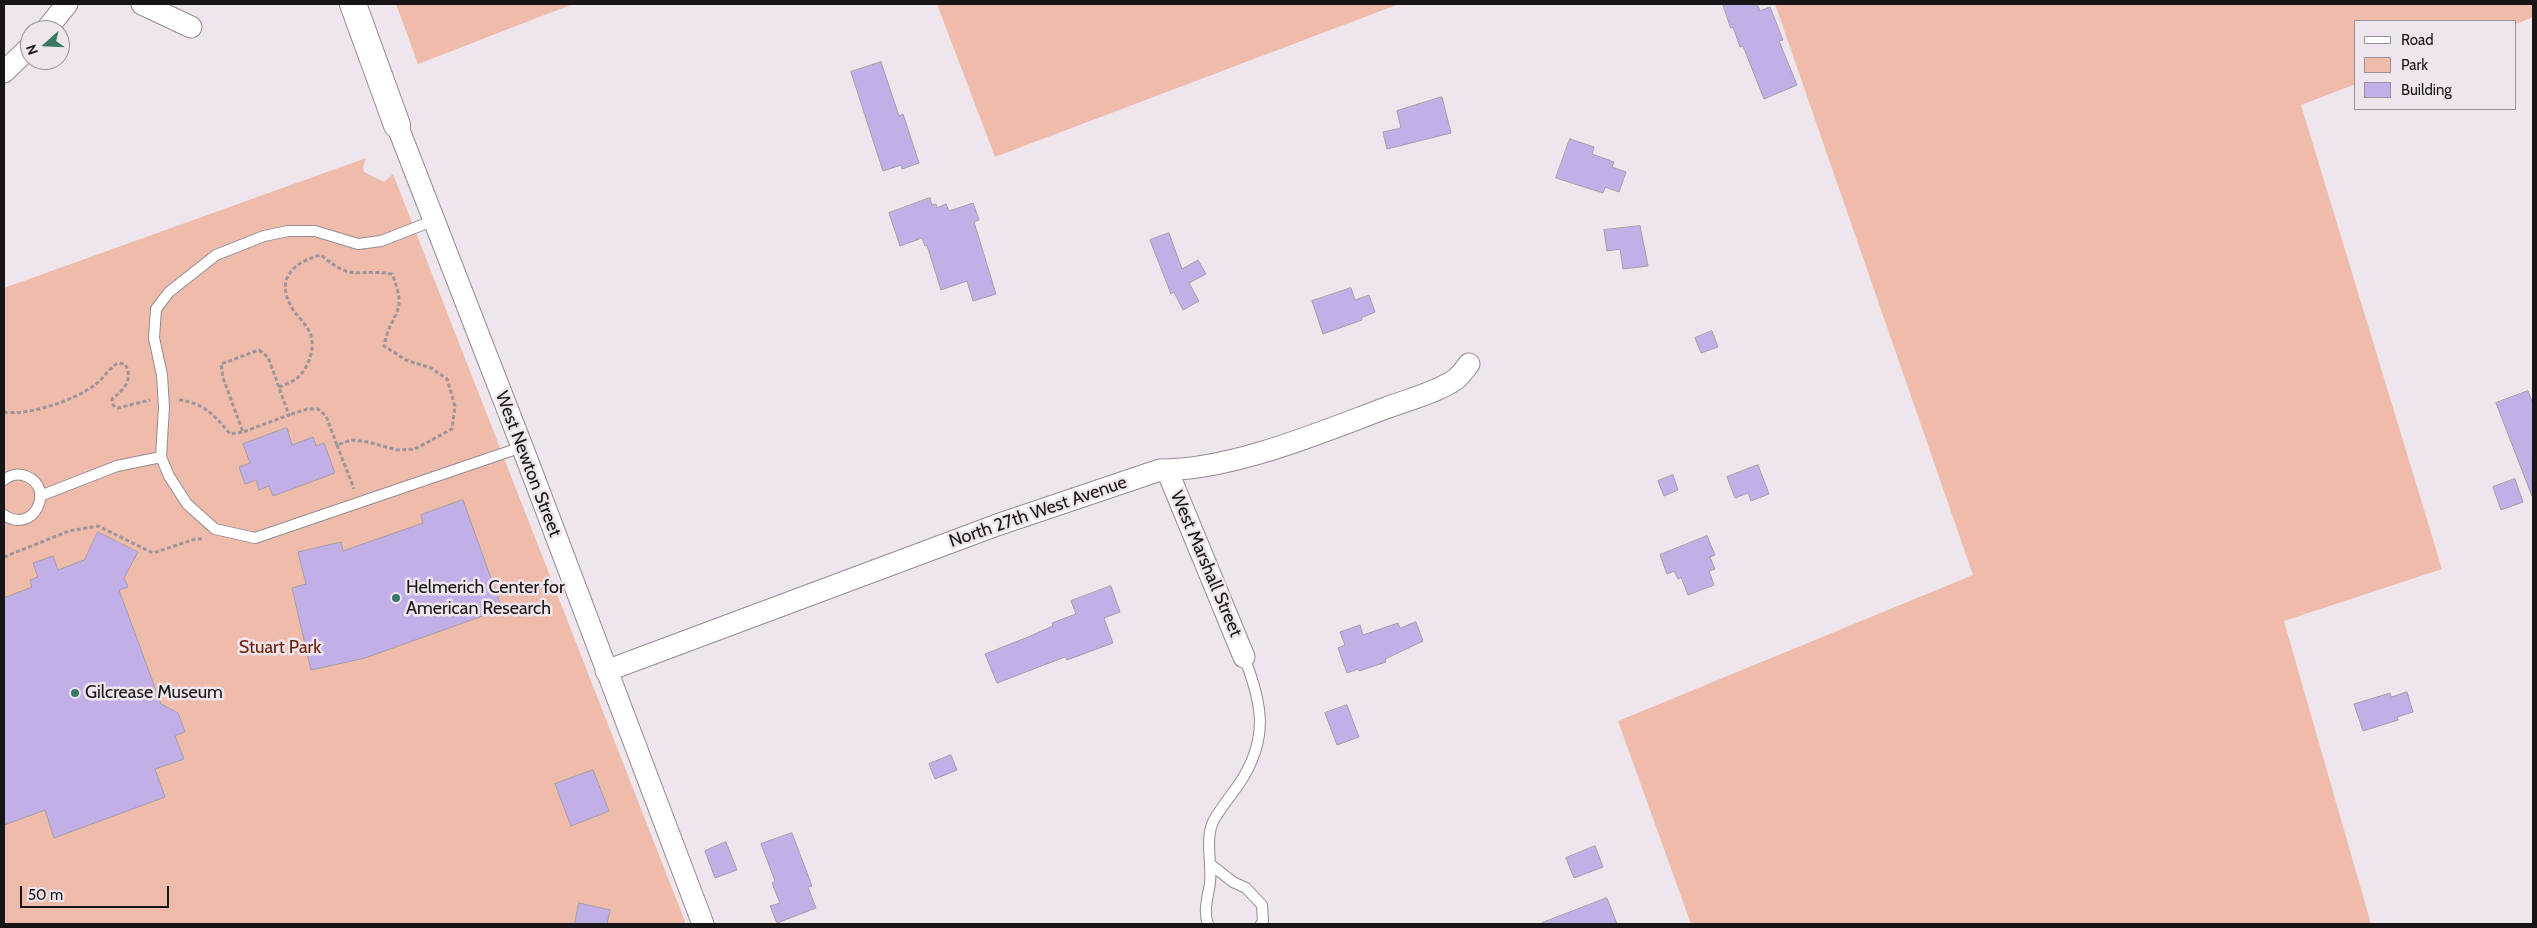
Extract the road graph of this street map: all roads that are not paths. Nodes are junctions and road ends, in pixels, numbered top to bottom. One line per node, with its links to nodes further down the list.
1 (67, 4): 4 (street)
2 (142, 4): 5 (street)
3 (352, 4): 8 (street, West Newton Street)
4 (54, 20)
5 (191, 27)
6 (20, 55): 7 (street)
7 (6, 67)
8 (396, 124): 9 (street, West Newton Street)
9 (435, 220): 11 (street, West Newton Street); 12 (lane)
10 (1469, 364): 13 (street, North 27th West Avenue)
11 (522, 447): 12 (lane); 18 (street, West Newton Street)
12 (161, 457): 15 (lane)
13 (1167, 470): 17 (street, West Marshall Street); 18 (street, North 27th West Avenue)
14 (4, 480): 15 (lane)
15 (40, 496): 16 (lane)
16 (4, 515)
17 (1244, 657): 19 (lane)
18 (606, 671): 20 (street, West Newton Street)
19 (1210, 864): 21 (lane); 22 (lane)
20 (703, 924)
21 (1208, 924)
22 (1261, 924)

